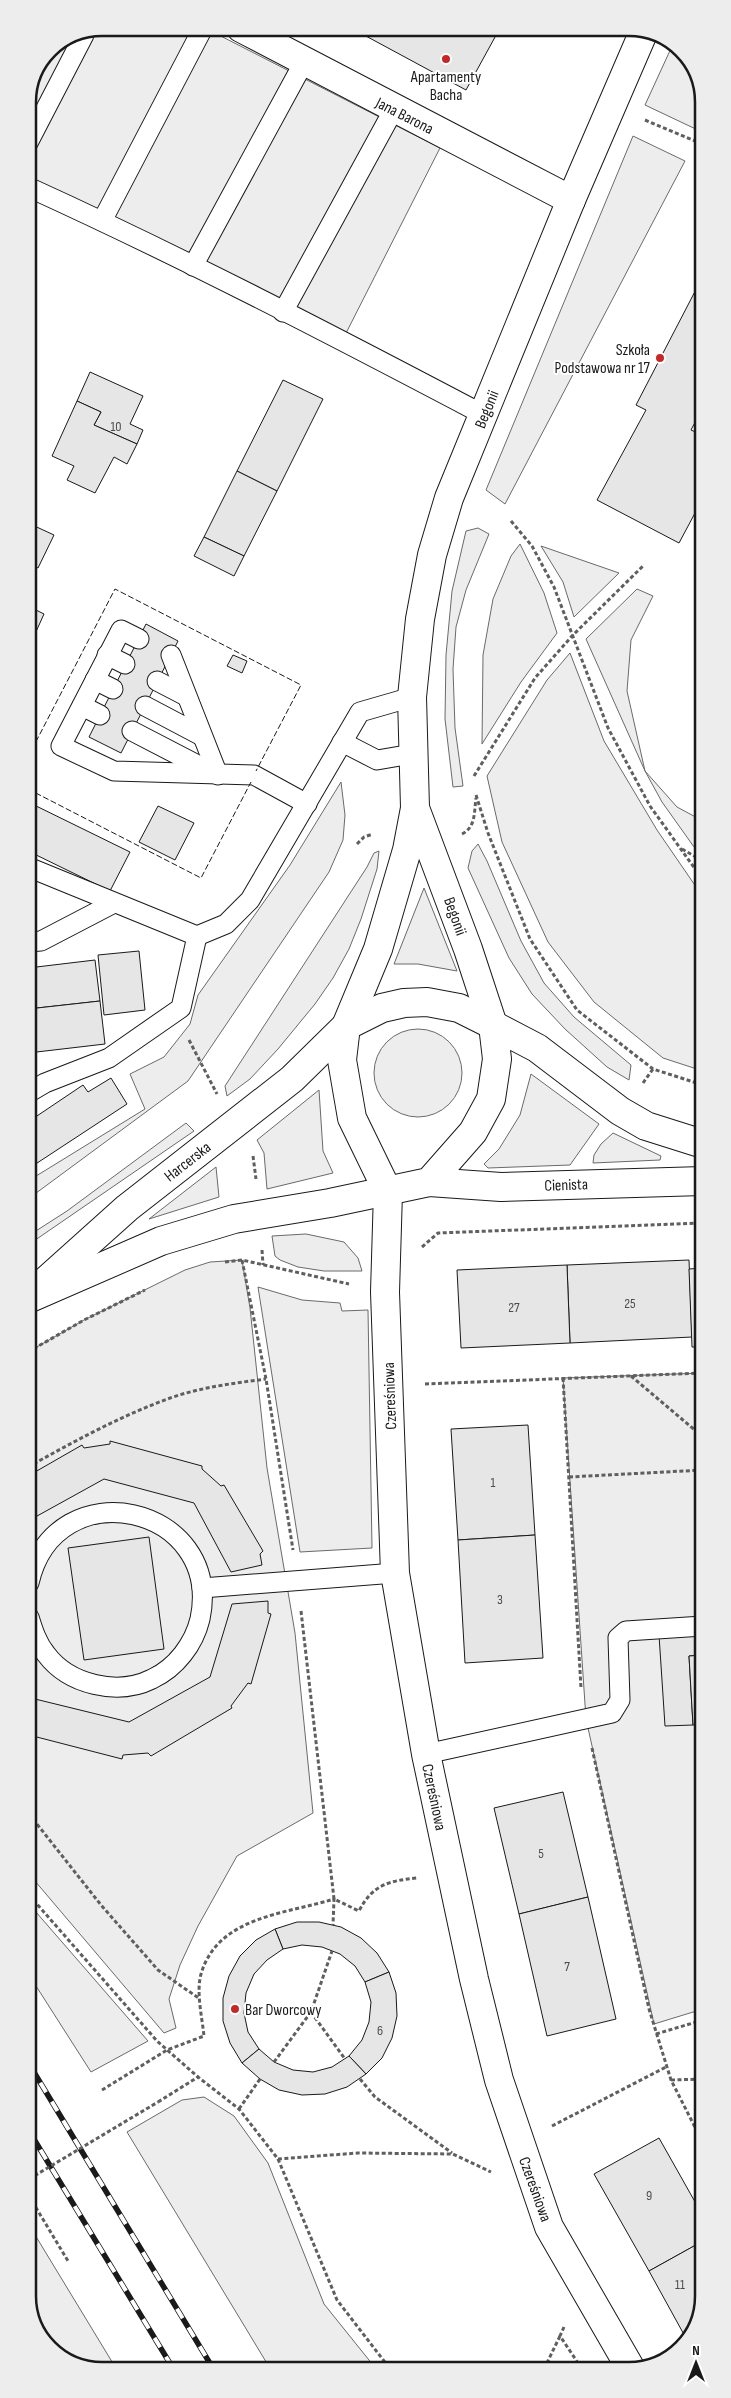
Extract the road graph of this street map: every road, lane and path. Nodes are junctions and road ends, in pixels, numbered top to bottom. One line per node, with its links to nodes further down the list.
1 (199, 36): 10 (lane)
2 (256, 36): 5 (street, Jana Barona)
3 (641, 38): 9 (street, Begonii)
4 (81, 40): 7 (lane)
5 (304, 62): 6 (street, Jana Barona); 11 (lane)
6 (394, 109): 9 (street, Jana Barona); 12 (lane)
7 (36, 128)
8 (36, 191): 10 (lane)
9 (571, 200): 13 (street, Begonii)
10 (102, 220): 11 (lane)
11 (193, 266): 12 (lane)
12 (283, 312): 13 (lane)
13 (484, 415): 25 (street, Begonii)
14 (511, 521): 16 (path)
15 (643, 566): 16 (path)
16 (573, 635): 34 (path); 38 (path)
17 (139, 639): 18 (lane)
18 (107, 655): 20 (lane); 21 (lane)
19 (171, 655): 24 (lane)
20 (125, 664)
21 (95, 680): 23 (lane); 26 (lane)
22 (157, 681): 24 (lane)
23 (113, 689)
24 (186, 696): 30 (lane)
25 (412, 697): 31 (lane); 32 (street, Begonii)
26 (82, 706): 28 (lane); 33 (lane)
27 (145, 706): 30 (lane)
28 (100, 715)
29 (132, 731): 33 (lane)
30 (200, 734): 33 (lane)
31 (342, 742): 32 (lane); 36 (lane)
32 (412, 754): 37 (street, Begonii)
33 (218, 775): 36 (lane)
34 (474, 776)
35 (476, 795): 48 (path)
36 (306, 804): 43 (lane)
37 (415, 808): 46 (street, Begonii); 47 (street, Begonii)
38 (679, 847): 39 (path); 41 (path)
39 (695, 857)
40 (36, 870): 42 (lane)
41 (695, 870)
42 (114, 903): 43 (lane); 44 (lane)
43 (197, 936): 45 (lane)
44 (36, 941)
45 (175, 1012): 50 (lane); 52 (path)
46 (493, 1025): 47 (street); 53 (street); 54 (street)
47 (346, 1026): 52 (street, Harcerska); 56 (street)
48 (653, 1069): 49 (path); 51 (path)
49 (695, 1082)
50 (36, 1083)
51 (642, 1084)
52 (235, 1124): 57 (path); 64 (street, Harcerska)
53 (695, 1141)
54 (429, 1182): 55 (street, Cienista); 56 (street)
55 (695, 1182)
56 (388, 1192): 57 (street, Harcerska); 65 (street, Czereśniowa)
57 (259, 1214): 62 (path); 66 (street, Harcerska)
58 (695, 1223): 59 (path)
59 (421, 1249)
60 (242, 1260): 61 (path); 62 (path); 71 (path)
61 (218, 1262)
62 (263, 1265): 65 (path)
63 (152, 1287): 67 (path)
64 (36, 1291)
65 (385, 1292): 78 (street, Czereśniowa)
66 (36, 1295)
67 (36, 1347)
68 (695, 1373): 69 (path)
69 (630, 1376): 70 (path); 73 (path)
70 (563, 1378): 72 (path); 76 (path)
71 (266, 1379): 74 (path); 79 (path)
72 (420, 1385)
73 (695, 1430)
74 (36, 1463)
75 (695, 1470): 76 (path)
76 (569, 1477): 83 (path)
77 (36, 1560): 80 (lane)
78 (395, 1573): 79 (lane); 84 (street, Czereśniowa)
79 (297, 1579): 80 (lane); 87 (path)
80 (202, 1588): 82 (lane)
81 (695, 1627): 83 (lane)
82 (36, 1638)
83 (586, 1719): 84 (lane); 94 (path)
84 (426, 1754): 117 (street, Czereśniowa)
85 (36, 1823): 91 (path)
86 (418, 1878): 87 (path)
87 (334, 1899): 89 (path); 91 (path)
88 (36, 1903): 95 (path)
89 (333, 1925)
90 (332, 1951): 92 (path)
91 (201, 2000): 95 (path)
92 (310, 2012): 96 (path); 97 (path)
93 (695, 2022): 94 (path)
94 (656, 2034): 98 (path)
95 (167, 2050): 99 (path); 104 (path)
96 (345, 2059)
97 (274, 2062)
98 (666, 2067): 103 (path); 107 (path)
99 (198, 2077): 105 (path); 111 (path, bridge)
100 (260, 2079): 105 (path)
101 (360, 2079): 108 (path)
102 (695, 2079): 103 (path)
103 (671, 2080): 106 (path)
104 (102, 2090)
105 (239, 2109): 109 (path)
106 (695, 2127)
107 (547, 2128)
108 (453, 2154): 109 (path); 110 (path)
109 (278, 2159): 115 (path)
110 (493, 2173)
111 (36, 2175)
112 (36, 2208): 113 (path)
113 (68, 2261)
114 (560, 2336): 116 (path)
115 (385, 2362)
116 (547, 2362)
117 (626, 2362)

